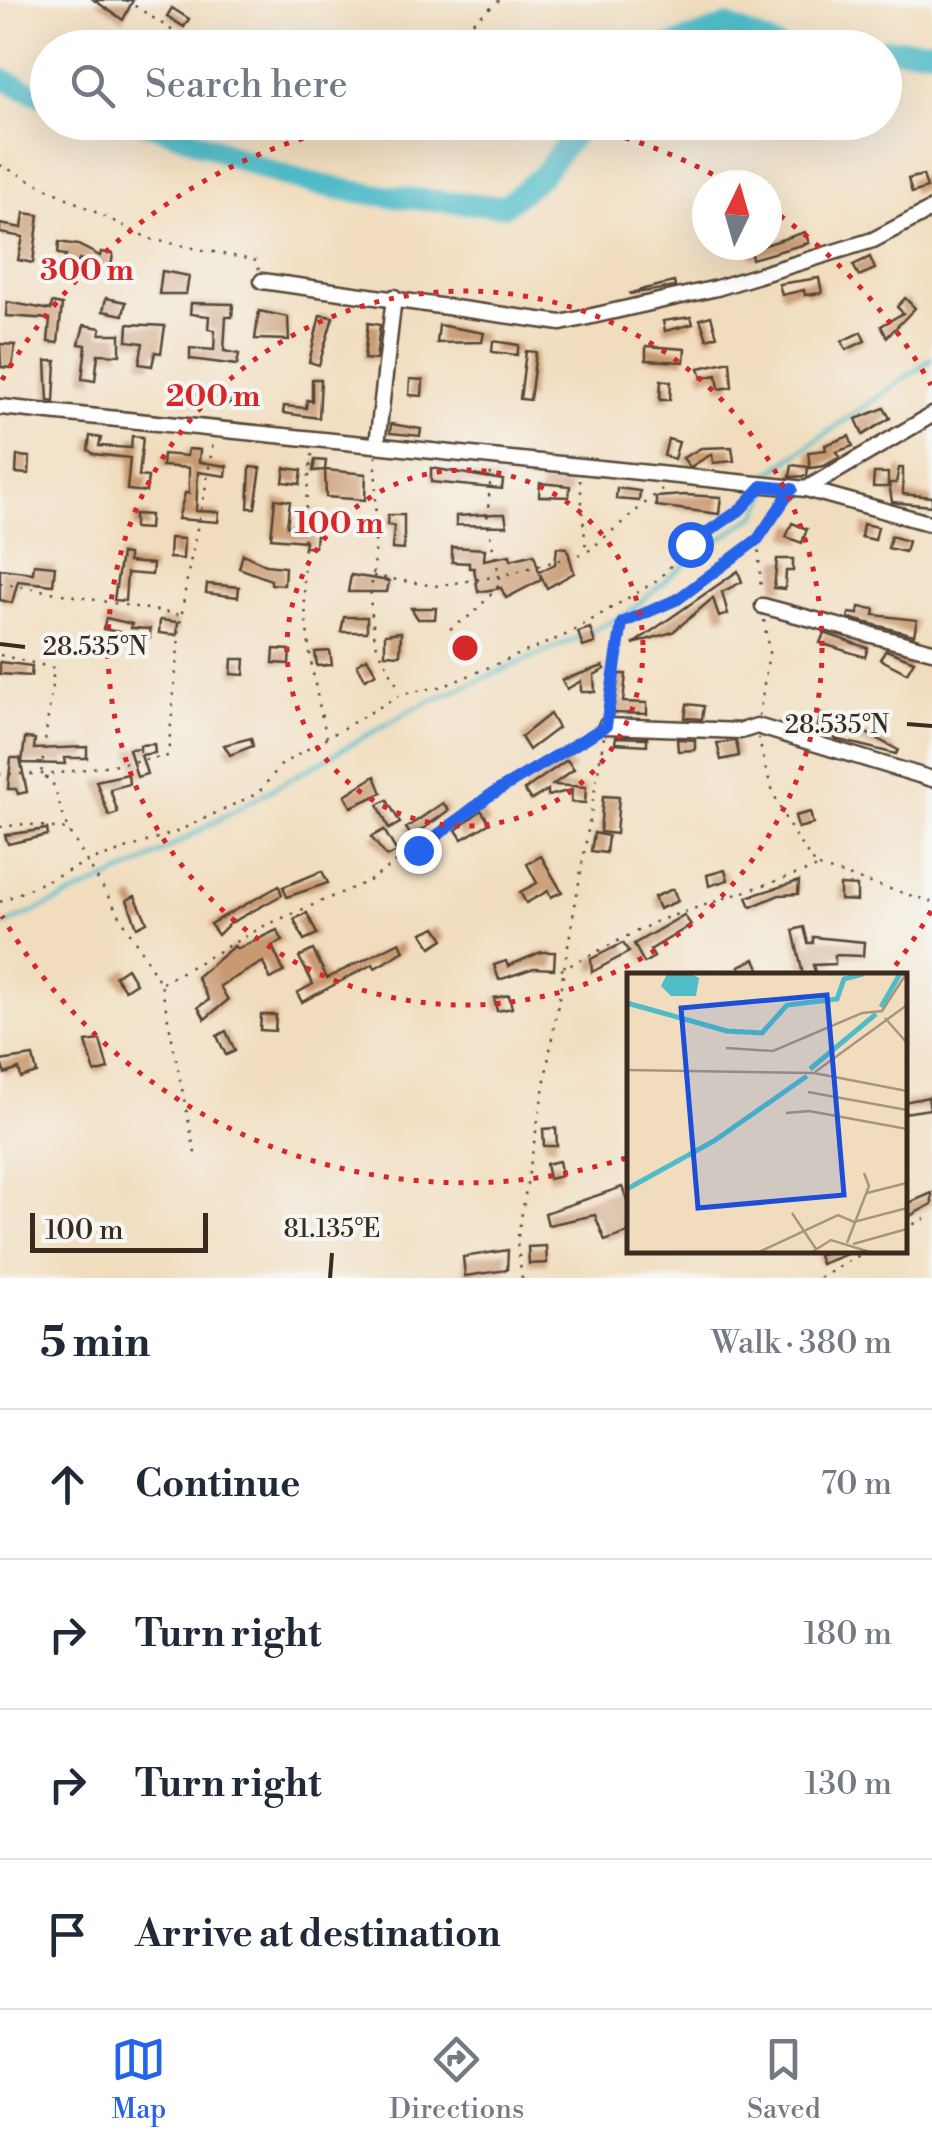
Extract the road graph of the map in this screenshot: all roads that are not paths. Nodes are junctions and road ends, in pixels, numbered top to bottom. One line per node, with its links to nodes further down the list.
1 (932, 209): 3 (street)
2 (262, 281): 3 (street)
3 (394, 298): 6 (street)
4 (0, 407): 6 (street)
5 (932, 415): 7 (street)
6 (377, 444): 7 (street)
7 (799, 489): 8 (street)
8 (932, 524)
9 (762, 606): 10 (street)
10 (932, 651)
11 (606, 726): 12 (street)
12 (932, 779)

